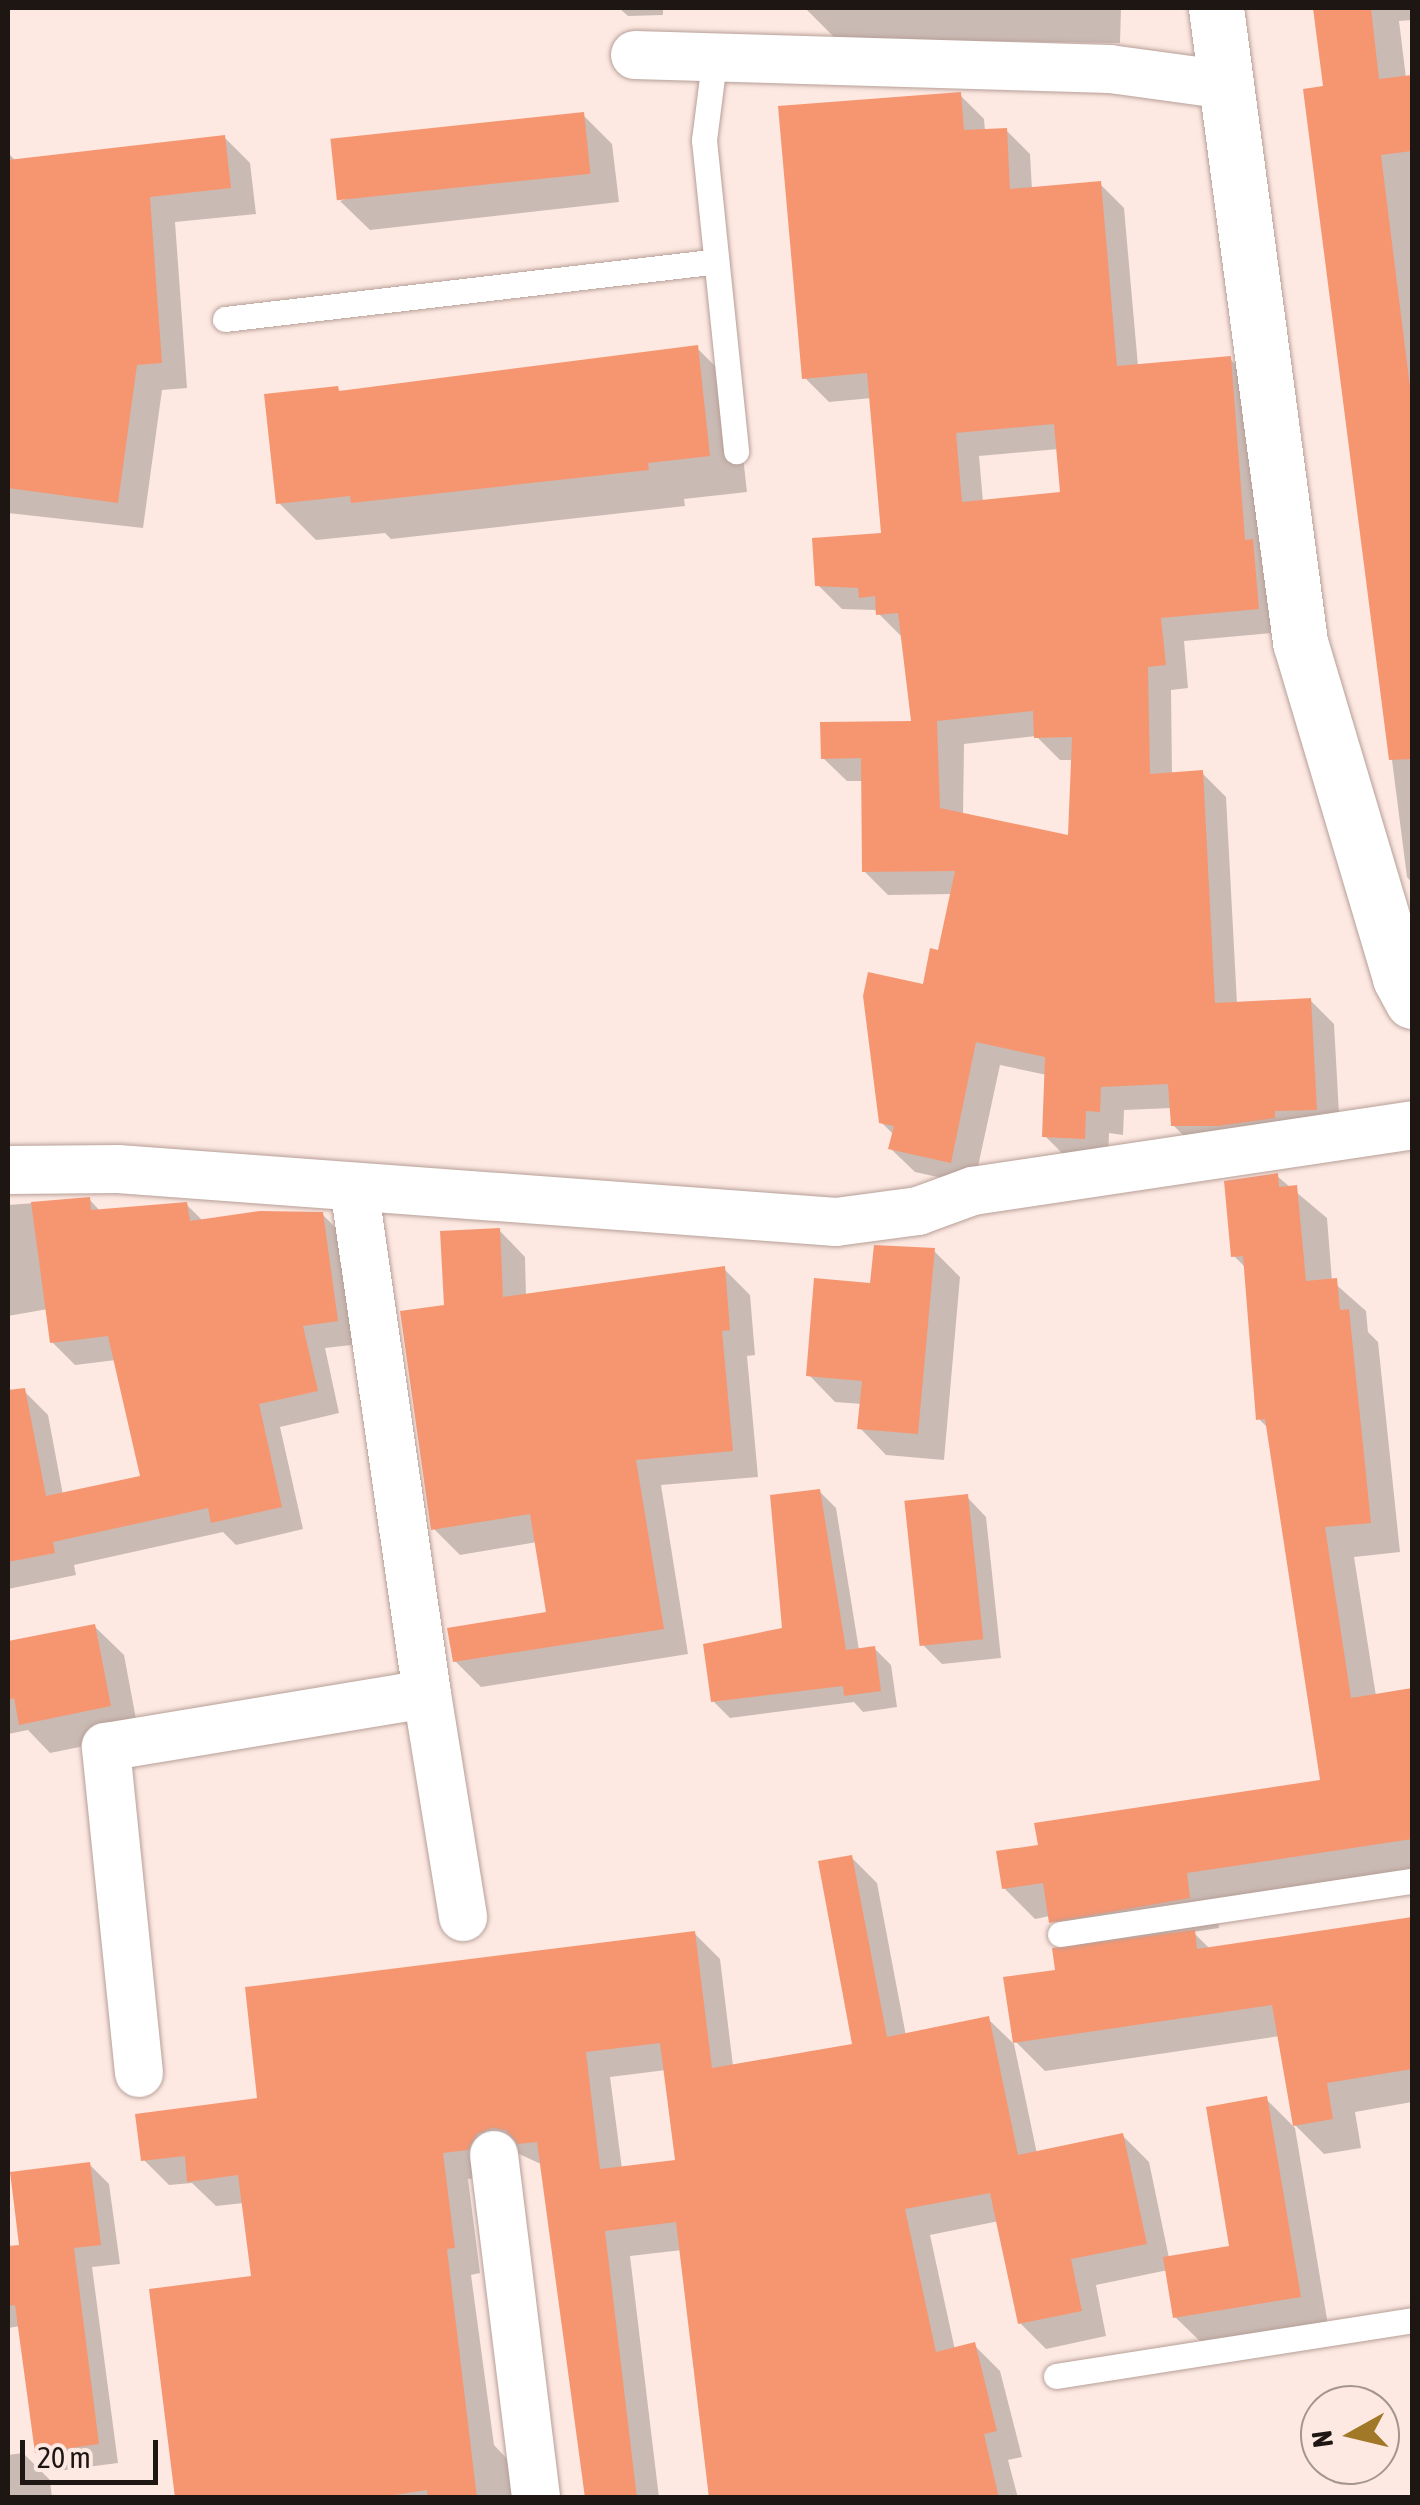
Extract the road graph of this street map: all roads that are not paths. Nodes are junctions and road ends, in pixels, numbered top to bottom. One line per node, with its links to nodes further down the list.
1 (1216, 8): 4 (street)
2 (714, 54): 3 (street); 4 (street); 5 (lane)
3 (635, 55)
4 (1227, 85): 8 (street)
5 (716, 261): 6 (lane); 7 (lane)
6 (225, 318)
7 (736, 451)
8 (1412, 1001)
9 (1412, 1126): 11 (street)
10 (8, 1170): 11 (street)
11 (354, 1187): 12 (street)
12 (427, 1694): 14 (street); 16 (street)
13 (1412, 1881): 15 (lane)
14 (463, 1917)
15 (1060, 1934)
16 (139, 2073)
17 (494, 2155): 20 (street)
18 (1412, 2320): 19 (lane)
19 (1056, 2376)
20 (536, 2498)

